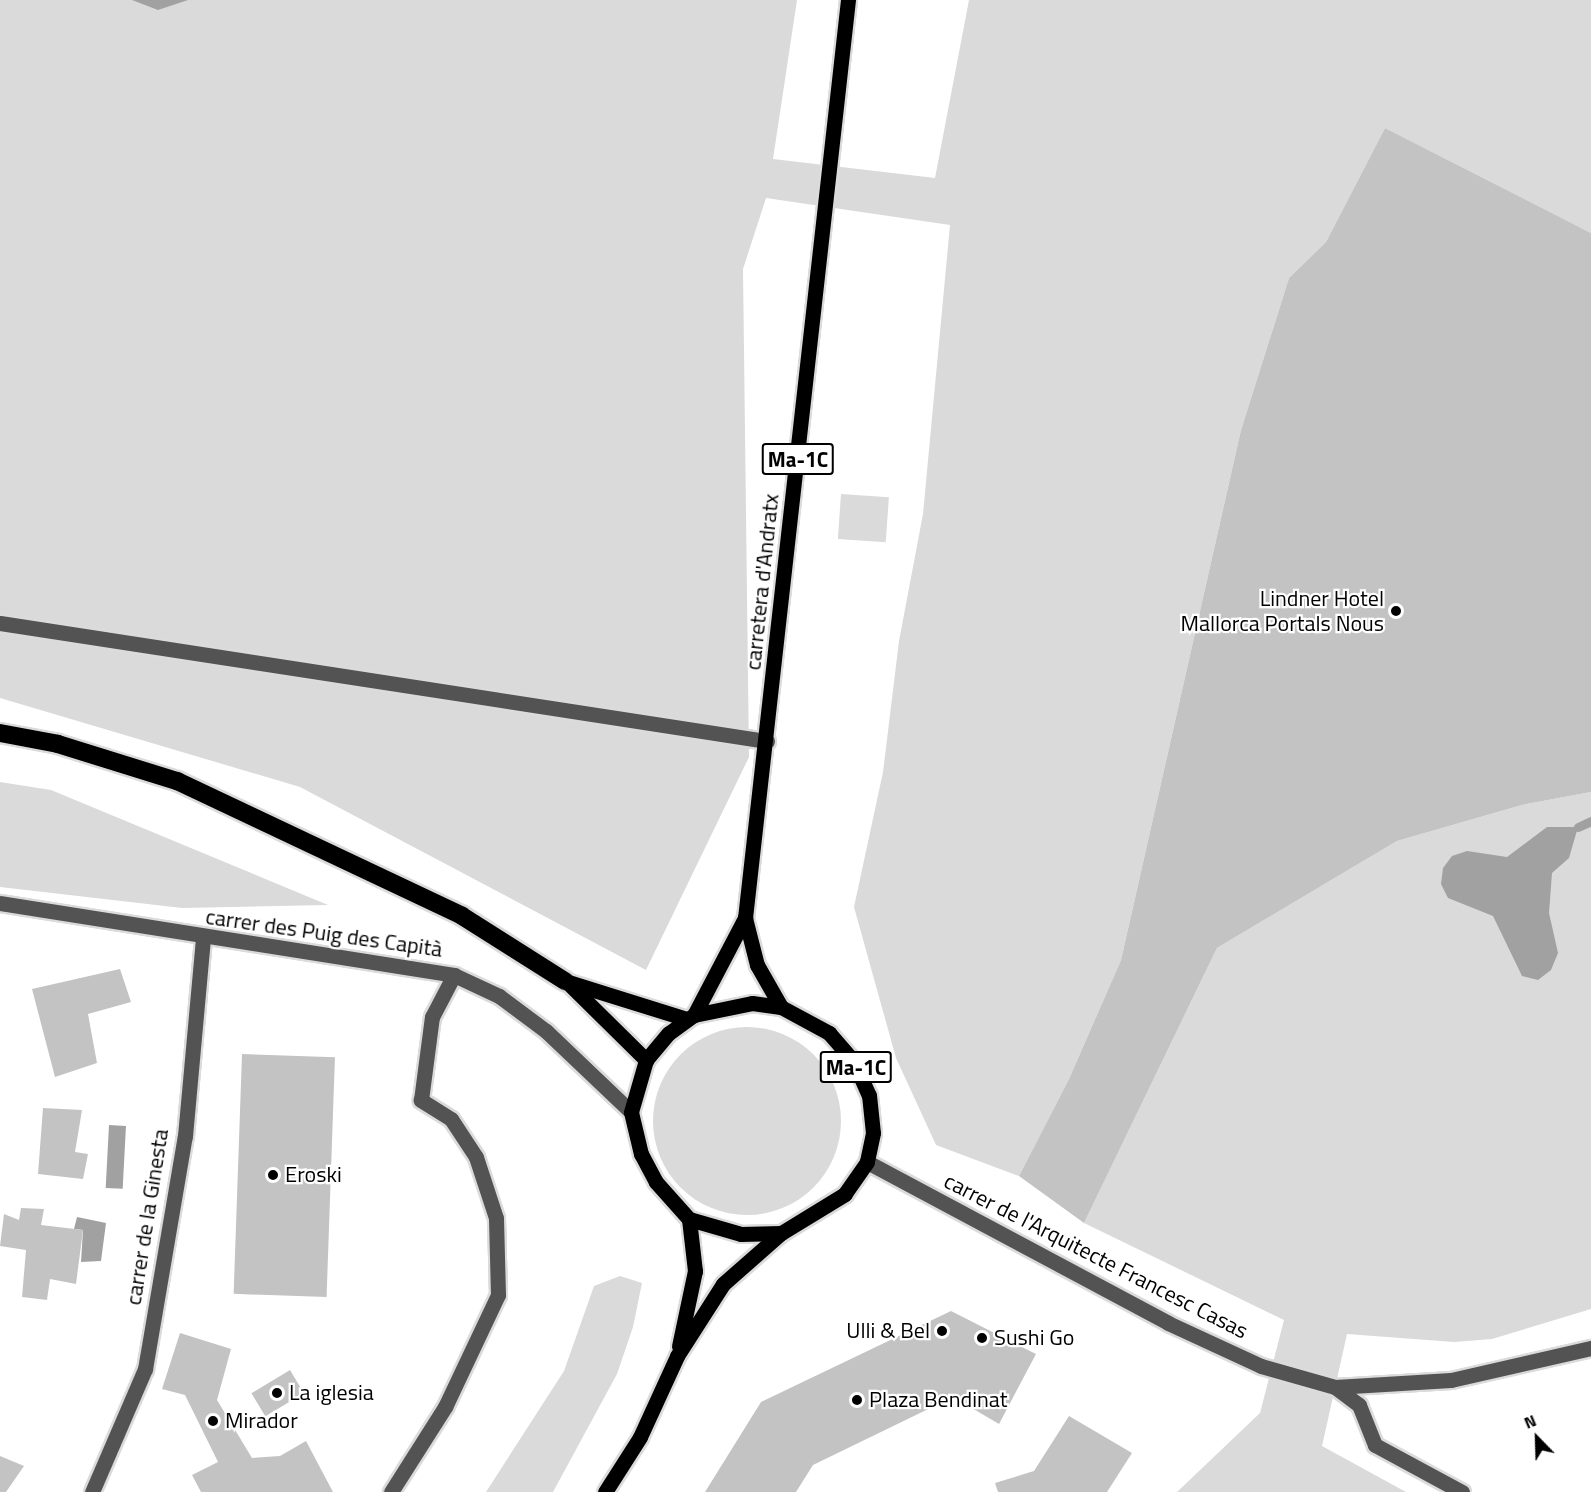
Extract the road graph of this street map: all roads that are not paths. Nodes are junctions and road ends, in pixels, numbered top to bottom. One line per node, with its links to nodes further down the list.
1 (848, 0): 4 (main road, carretera d'Andratx / Ma-1C)
2 (0, 623): 4 (street)
3 (0, 733): 9 (highway)
4 (767, 741): 6 (main road, carretera d'Andratx / Ma-1C)
5 (0, 903): 7 (street, carrer des Puig des Capità)
6 (745, 918): 10 (main road, carretera d'Andratx / Ma-1C); 11 (main road, carretera d'Andratx / Ma-1C)
7 (203, 939): 8 (street, carrer des Puig des Capità); 20 (street, carrer de la Ginesta)
8 (454, 975): 13 (street, carrer des Puig des Capità); 21 (street)
9 (566, 981): 11 (main road); 12 (main road)
10 (781, 1006): 11 (main road, Ma-1C); 14 (main road, Ma-1C)
11 (691, 1017): 12 (main road, Ma-1C)
12 (646, 1060): 13 (main road, Ma-1C)
13 (631, 1112): 15 (main road, Ma-1C)
14 (867, 1162): 16 (main road, Ma-1C); 19 (street, carrer de l'Arquitecte Francesc Casas)
15 (689, 1219): 16 (main road); 18 (main road, Ma-1C)
16 (782, 1233): 18 (main road, Ma-1C)
17 (1591, 1348): 19 (street, carrer de l'Arquitecte Francesc Casas)
18 (677, 1356): 22 (main road, Ma-1C)
19 (1335, 1387): 23 (street)
20 (92, 1492)
21 (391, 1492)
22 (605, 1492)
23 (1462, 1492)

